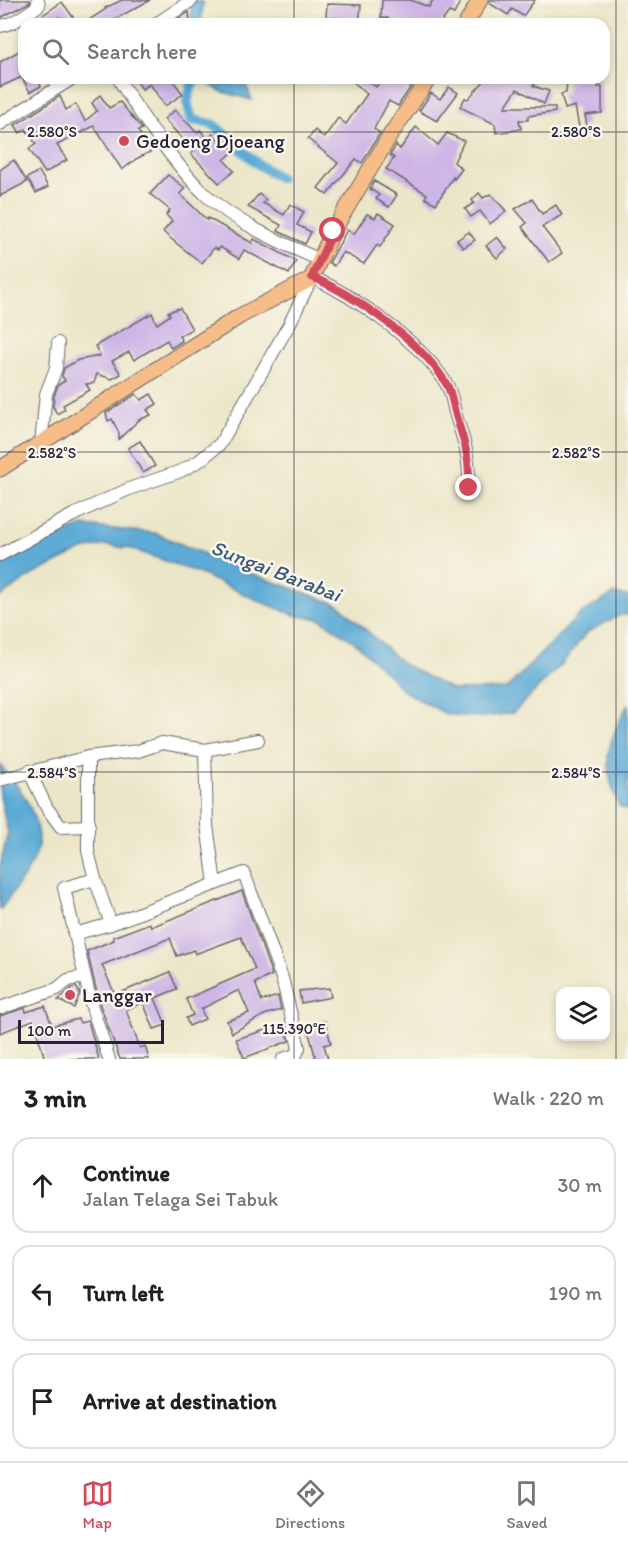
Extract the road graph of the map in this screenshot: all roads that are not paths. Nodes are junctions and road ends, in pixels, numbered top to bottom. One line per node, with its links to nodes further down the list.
1 (38, 0): 5 (street)
2 (480, 0): 7 (main road)
3 (190, 1): 6 (street)
4 (18, 18): 8 (street)
5 (19, 18)
6 (165, 18)
7 (470, 18)
8 (0, 26)
9 (63, 84): 12 (street)
10 (122, 84): 13 (street)
11 (425, 84): 13 (main road)
12 (0, 124)
13 (320, 260): 14 (main road)
14 (311, 278): 16 (main road); 18 (street); 19 (street)
15 (58, 343): 16 (street)
16 (40, 444): 17 (main road)
17 (0, 469)
18 (469, 488)
19 (0, 555)
20 (258, 740): 21 (street)
21 (205, 750): 22 (street); 27 (street)
22 (88, 757): 23 (street); 25 (street)
23 (29, 771): 24 (street); 25 (street)
24 (0, 780)
25 (89, 826): 26 (street)
26 (95, 879): 28 (street); 29 (street)
27 (215, 884): 28 (street); 33 (street)
28 (111, 924): 29 (street)
29 (75, 936): 30 (street)
30 (84, 977): 31 (street); 32 (street)
31 (0, 1008)
32 (109, 1059)
33 (283, 1059)

